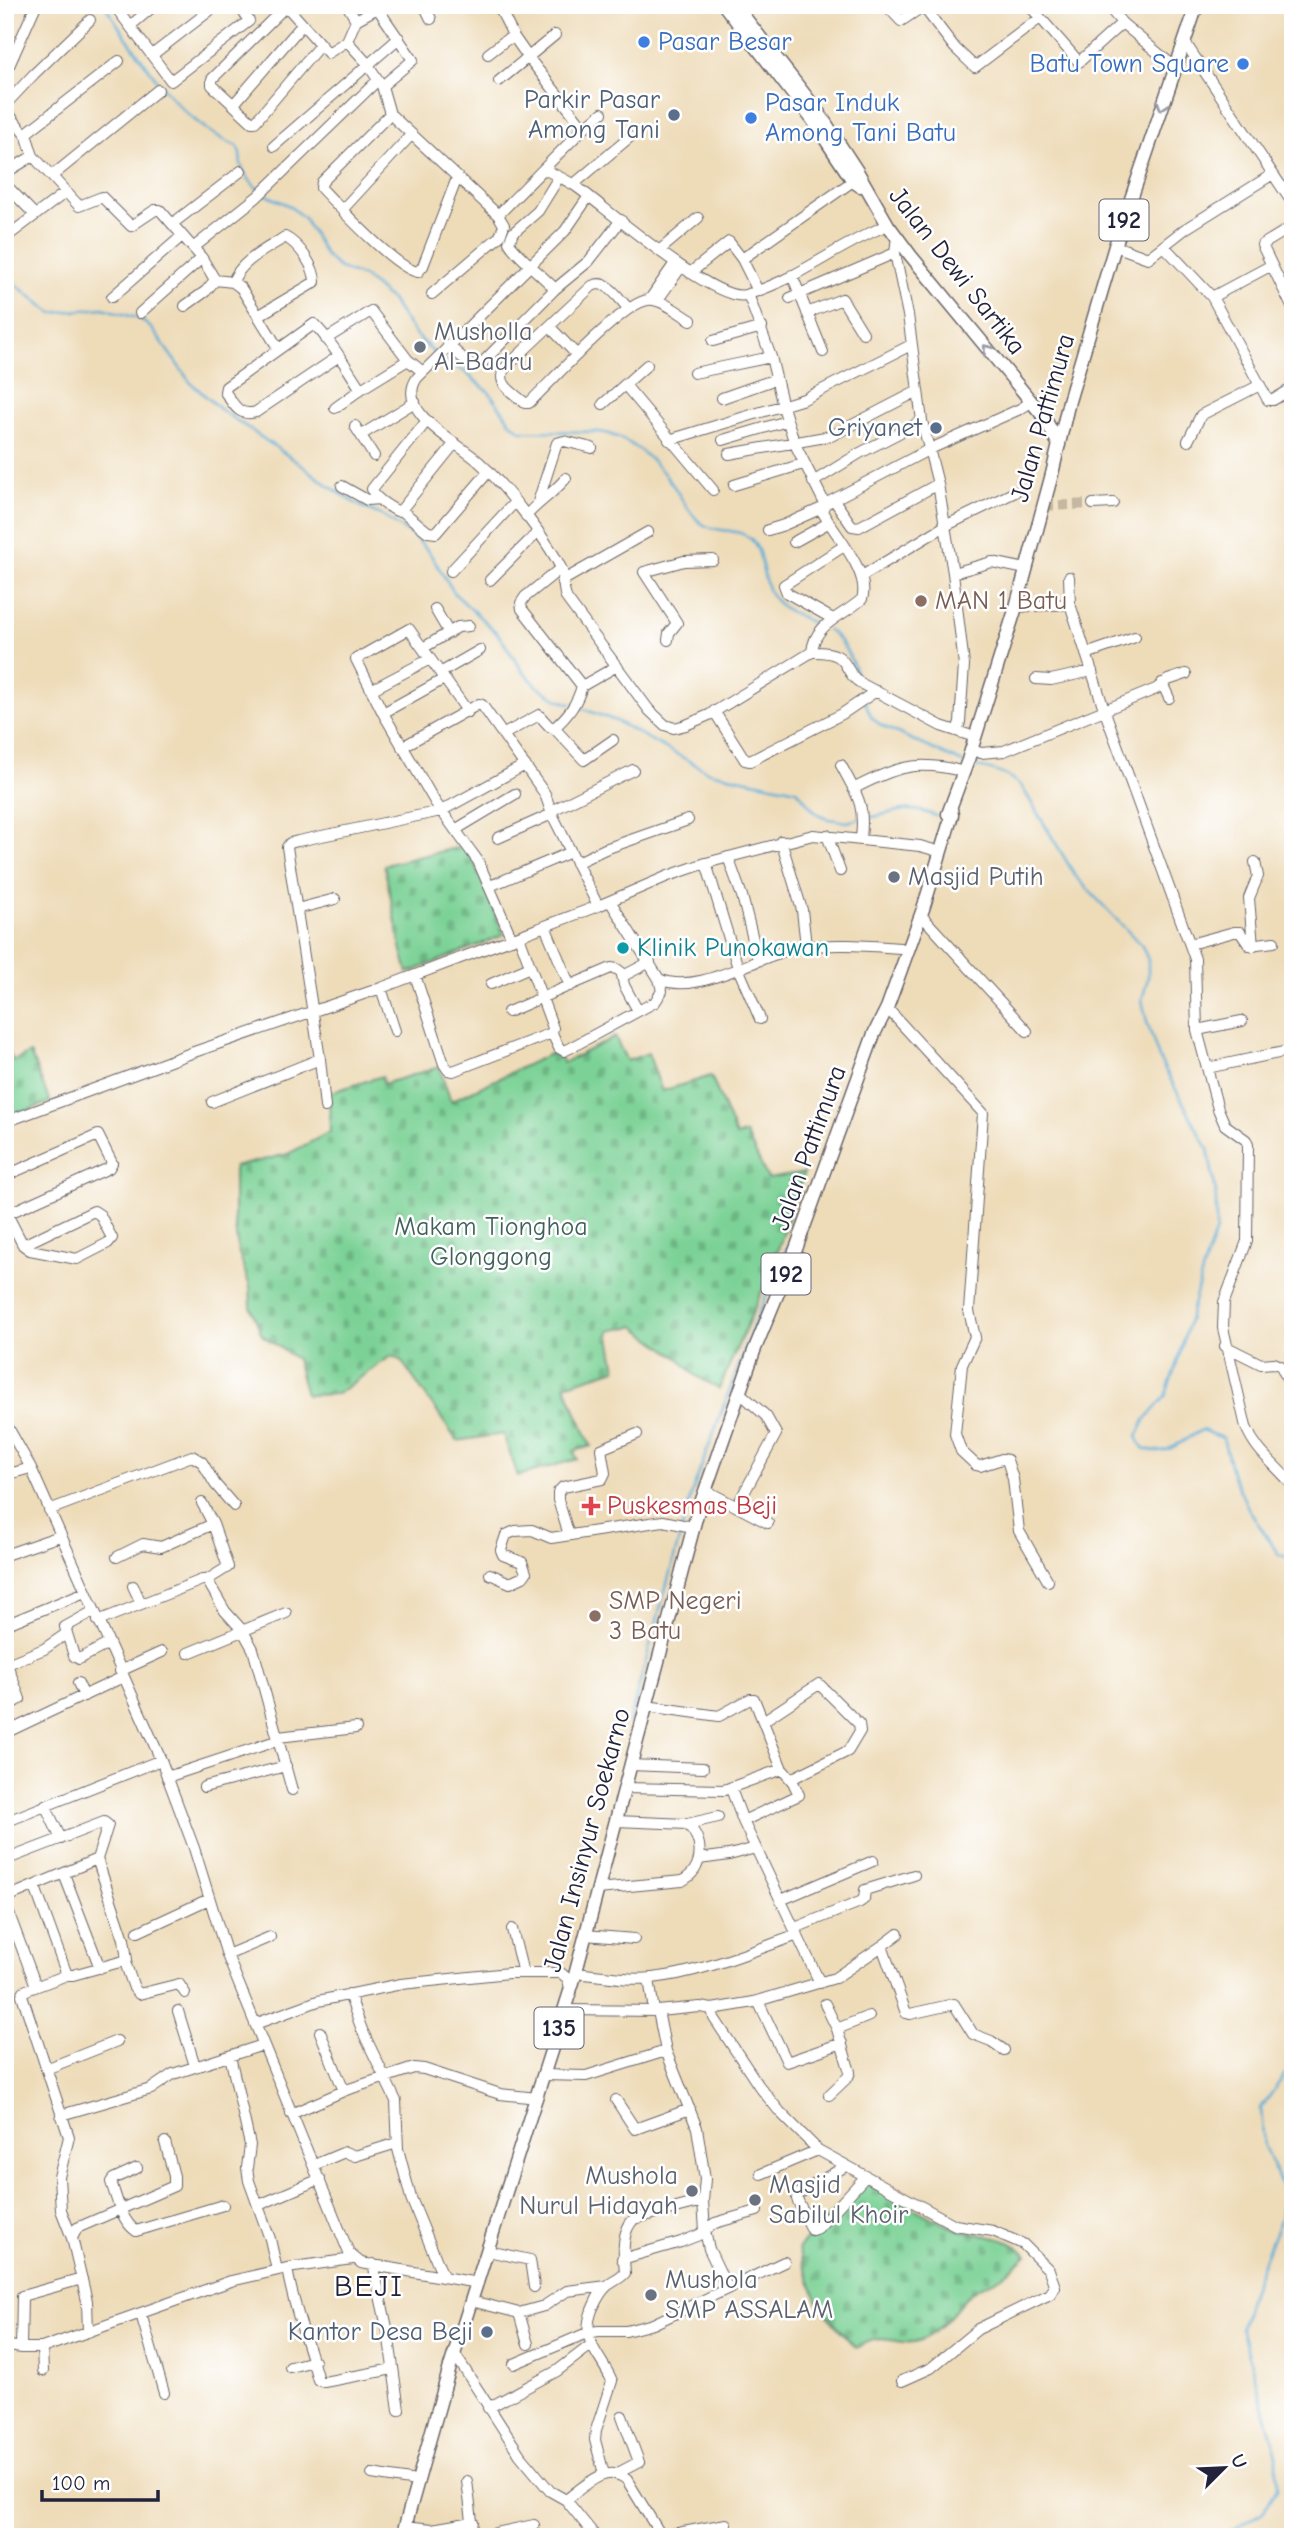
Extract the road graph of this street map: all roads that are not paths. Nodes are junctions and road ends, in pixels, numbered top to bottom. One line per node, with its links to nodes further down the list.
1 (36, 5): 36 (street)
2 (114, 5): 24 (street)
3 (155, 5): 24 (street)
4 (217, 5): 32 (street)
5 (239, 5): 32 (street)
6 (347, 5): 21 (street)
7 (424, 5): 19 (street)
8 (498, 5): 26 (street)
9 (724, 5): 45 (main road, Jalan Dewi Sartika)
10 (735, 5): 45 (main road, Jalan Dewi Sartika)
11 (886, 5): 15 (street)
12 (1029, 5): 18 (street)
13 (1107, 5): 22 (street)
14 (1183, 5): 17 (main road)
15 (922, 6): 18 (street)
16 (380, 7): 21 (street); 27 (street)
17 (1194, 11): 29 (main road, 192)
18 (1040, 18): 22 (street)
19 (431, 19)
20 (90, 20): 42 (street)
21 (356, 20): 28 (street)
22 (1122, 23): 37 (street)
23 (302, 25): 30 (street); 41 (street); 41 (street)
24 (130, 26): 32 (street)
25 (555, 34): 33 (street)
26 (514, 37): 31 (street); 33 (street)
27 (399, 38): 35 (street); 39 (street)
28 (347, 41): 30 (street); 35 (street)
29 (1184, 41): 37 (main road, Jalan Pattimura / 192); 55 (street)
30 (320, 45): 41 (street)
31 (488, 54)
32 (152, 55)
33 (528, 57): 38 (street); 46 (street)
34 (120, 61): 47 (street)
35 (368, 64): 39 (street); 50 (street)
36 (8, 68)
37 (1176, 68): 77 (main road, Jalan Pattimura / 192, one-way to 77)
38 (499, 81)
39 (380, 83): 44 (street); 79 (street)
40 (158, 90): 56 (street)
41 (234, 104)
42 (5, 107): 47 (street)
43 (602, 113): 46 (street)
44 (390, 114): 48 (street); 66 (street)
45 (815, 116): 59 (main road, Jalan Dewi Sartika); 63 (main road, Jalan Dewi Sartika)
46 (584, 128): 52 (street)
47 (25, 134): 51 (street)
48 (411, 135): 58 (street); 66 (street)
49 (630, 138): 61 (street)
50 (274, 146)
51 (33, 156): 54 (street); 56 (street)
52 (544, 169): 57 (street); 68 (street)
53 (241, 171): 71 (street)
54 (5, 173)
55 (1273, 174): 65 (street); 78 (street)
56 (52, 176): 62 (street)
57 (559, 177): 61 (street); 84 (street)
58 (457, 178): 66 (street); 68 (street)
59 (853, 181): 63 (main road, Jalan Dewi Sartika); 83 (street)
60 (5, 184): 67 (street)
61 (573, 184): 64 (street)
62 (66, 192): 67 (street); 71 (street)
63 (867, 192): 72 (main road, Jalan Dewi Sartika)
64 (589, 196): 70 (street); 84 (street)
65 (1293, 204)
66 (342, 210)
67 (35, 215): 74 (street)
68 (498, 215): 92 (street)
69 (698, 218): 80 (street)
70 (621, 220): 80 (street); 90 (street)
71 (172, 224): 75 (street)
72 (888, 225): 76 (main road, Jalan Dewi Sartika); 87 (street)
73 (1293, 226): 85 (street)
74 (6, 236)
75 (182, 236): 79 (street); 94 (street)
76 (897, 236): 81 (street); 129 (main road, Jalan Dewi Sartika, one-way to 76)
77 (1115, 246): 78 (street); 127 (main road, Jalan Pattimura / 192)
78 (1164, 246): 95 (street)
79 (193, 248): 82 (street)
80 (660, 250): 86 (street)
81 (895, 253): 93 (street); 110 (street)
82 (202, 258): 88 (street); 100 (street)
83 (742, 259): 86 (street); 91 (street)
84 (531, 264): 90 (street); 109 (street)
85 (1270, 266): 95 (street); 99 (street)
86 (682, 268): 91 (street); 96 (street)
87 (792, 275): 91 (street); 93 (street)
88 (215, 280): 89 (street); 97 (street)
89 (233, 282): 102 (street); 102 (street)
90 (555, 289): 109 (street)
91 (752, 292): 105 (street)
92 (432, 294)
93 (795, 296): 101 (street)
94 (112, 297)
95 (1212, 297): 122 (street)
96 (653, 300): 98 (street); 103 (street)
97 (185, 306)
98 (628, 309): 104 (street); 113 (street)
99 (1293, 309)
100 (139, 313)
101 (807, 313): 106 (street); 112 (street)
102 (258, 316): 111 (street)
103 (691, 320)
104 (550, 327): 113 (street); 113 (street)
105 (761, 327): 108 (street); 115 (street)
106 (863, 333)
107 (326, 339): 111 (street); 114 (street); 116 (street)
108 (713, 341)
109 (448, 345): 118 (street)
110 (911, 345): 125 (street); 131 (street)
111 (278, 348): 114 (street)
112 (823, 352)
113 (576, 355)
114 (339, 356): 124 (street)
115 (771, 357): 119 (street); 120 (street)
116 (408, 360): 118 (street); 124 (street)
117 (647, 365): 121 (street)
118 (423, 372): 128 (street)
119 (694, 373)
120 (776, 379): 126 (street); 131 (street)
121 (625, 385): 130 (street); 136 (street)
122 (1260, 385): 123 (street); 138 (street)
123 (1293, 388)
124 (361, 389): 132 (street)
125 (918, 391): 134 (street); 140 (street)
126 (722, 398)
127 (1069, 401): 129 (main road); 141 (main road, Jalan Pattimura / 192)
128 (415, 402): 135 (street); 145 (street)
129 (1031, 402): 141 (main road, Jalan Dewi Sartika); 143 (street)
130 (603, 404)
131 (783, 407): 133 (street); 136 (street)
132 (335, 408)
133 (787, 421): 137 (street); 140 (street)
134 (922, 421): 143 (street); 149 (street)
135 (426, 422): 139 (street); 155 (street)
136 (669, 440): 153 (street)
137 (723, 440)
138 (1188, 441)
139 (455, 443): 147 (street); 161 (street)
140 (795, 444): 144 (street); 146 (street)
141 (1059, 445): 172 (main road, Jalan Pattimura / 192)
142 (592, 448): 157 (street)
143 (930, 449): 150 (street); 159 (street)
144 (729, 454)
145 (374, 456)
146 (803, 464): 149 (street); 151 (street)
147 (489, 471): 156 (street); 161 (street)
148 (566, 478): 157 (street)
149 (813, 482): 159 (street)
150 (938, 484): 159 (street); 164 (street)
151 (734, 485)
152 (342, 486): 155 (street)
153 (713, 490)
154 (1015, 492): 164 (street)
155 (379, 499): 161 (street)
156 (515, 502): 162 (street); 173 (street)
157 (538, 502): 162 (street)
158 (1113, 503): 160 (street)
159 (827, 504): 163 (street); 165 (street)
160 (1093, 504)
161 (401, 510)
162 (526, 516): 167 (street)
163 (828, 523): 168 (street); 169 (street)
164 (945, 526): 174 (street); 175 (street)
165 (768, 530)
166 (648, 532): 178 (street)
167 (538, 533): 171 (street); 177 (street)
168 (794, 542)
169 (844, 545): 175 (street); 182 (street)
170 (713, 560): 186 (street)
171 (561, 568): 178 (street); 200 (street)
172 (1026, 569): 174 (street); 180 (main road, Jalan Pattimura / 192)
173 (451, 571)
174 (953, 573): 209 (street)
175 (862, 576): 182 (street)
176 (1069, 578): 179 (street)
177 (490, 580)
178 (562, 581): 192 (street)
179 (1070, 604): 180 (street); 190 (street)
180 (1016, 607): 209 (main road, Jalan Pattimura / 192)
181 (435, 609): 184 (street)
182 (833, 619): 189 (street)
183 (469, 626): 184 (street)
184 (449, 633): 187 (street)
185 (1135, 637): 190 (street)
186 (668, 640)
187 (423, 648): 191 (street); 198 (street)
188 (480, 650): 195 (street)
189 (812, 652): 199 (street); 203 (street)
190 (1086, 654): 193 (street)
191 (430, 659): 195 (street); 198 (street)
192 (617, 666): 200 (street); 203 (street)
193 (1092, 671): 196 (street); 202 (street)
194 (1186, 674): 197 (street)
195 (442, 676): 204 (street); 205 (street)
196 (1037, 679)
197 (1162, 683): 201 (street); 202 (street)
198 (370, 690): 205 (street)
199 (876, 691): 203 (street); 209 (street)
200 (581, 692): 206 (street)
201 (1169, 698)
202 (1104, 709): 209 (street); 241 (street)
203 (714, 711)
204 (468, 712): 207 (street); 210 (street)
205 (383, 713): 210 (street)
206 (554, 728): 207 (street); 208 (street)
207 (504, 734): 211 (street)
208 (613, 740)
209 (965, 743): 214 (street); 216 (main road, Jalan Pattimura / 192)
210 (402, 747): 217 (street)
211 (525, 765): 217 (street); 218 (street)
212 (841, 765): 214 (street)
213 (633, 770): 218 (street)
214 (853, 789): 223 (street)
215 (515, 794): 220 (street)
216 (951, 809): 225 (main road, Jalan Pattimura / 192); 237 (main road, Jalan Pattimura / 192)
217 (441, 811): 220 (street); 236 (street)
218 (551, 813): 222 (street); 226 (street)
219 (688, 820): 229 (street)
220 (455, 830): 232 (street)
221 (827, 835): 223 (street); 224 (street); 231 (street)
222 (498, 838)
223 (861, 838): 225 (street)
224 (781, 841): 227 (street); 242 (street)
225 (927, 848): 244 (main road, Jalan Pattimura / 192)
226 (571, 852): 229 (street); 232 (street)
227 (728, 857): 230 (street); 245 (street)
228 (1255, 862): 243 (street)
229 (576, 863): 235 (street)
230 (706, 863): 234 (street); 248 (street)
231 (840, 871)
232 (490, 886): 239 (street)
233 (335, 899): 236 (street)
234 (610, 901): 235 (street); 246 (street)
235 (598, 906): 238 (street)
236 (297, 909): 257 (street)
237 (920, 915): 256 (main road, Jalan Pattimura / 192); 264 (street)
238 (545, 926): 239 (street); 253 (street)
239 (515, 937): 247 (street); 249 (street)
240 (1274, 942): 243 (street)
241 (1190, 944): 243 (street); 262 (street)
242 (806, 946): 244 (street); 245 (street)
243 (1253, 946)
244 (901, 948): 266 (main road, Jalan Pattimura / 192)
245 (758, 959): 248 (street)
246 (650, 962): 250 (street); 251 (street)
247 (530, 967): 252 (street); 255 (street)
248 (738, 968): 251 (street); 260 (street)
249 (415, 975): 254 (street); 265 (street)
250 (622, 975): 253 (street); 258 (street)
251 (659, 979): 258 (street)
252 (491, 984)
253 (570, 986): 255 (street)
254 (381, 988): 257 (street); 263 (street)
255 (542, 999): 259 (street); 265 (street)
256 (887, 1008): 266 (main road, Jalan Pattimura / 192); 298 (street)
257 (313, 1011): 268 (street); 272 (street)
258 (638, 1011): 265 (street)
259 (508, 1012)
260 (760, 1019)
261 (1242, 1021): 262 (street)
262 (1197, 1030): 269 (street)
263 (395, 1031)
264 (1027, 1031)
265 (552, 1033)
266 (874, 1034): 278 (main road, Jalan Pattimura / 192)
267 (1293, 1050): 269 (street)
268 (320, 1059): 270 (street); 271 (street)
269 (1207, 1068): 276 (street)
270 (212, 1102)
271 (325, 1107)
272 (5, 1122)
273 (5, 1176): 274 (street)
274 (6, 1213): 275 (street)
275 (23, 1245): 275 (street)
276 (1226, 1346): 277 (street); 283 (street)
277 (1293, 1391)
278 (739, 1392): 284 (main road, Jalan Pattimura / 192); 287 (street)
279 (5, 1422): 281 (street)
280 (637, 1434): 292 (street)
281 (31, 1468): 282 (street); 288 (street)
282 (5, 1475)
283 (1293, 1486)
284 (705, 1490): 287 (street); 289 (main road, Jalan Pattimura / 192)
285 (202, 1503): 291 (street)
286 (234, 1506): 288 (street)
287 (737, 1507): 290 (street)
288 (49, 1510): 293 (street)
289 (689, 1522): 292 (street); 314 (main road, Jalan Insinyur Soekarno / 135)
290 (768, 1522)
291 (213, 1524): 295 (street); 297 (street)
292 (569, 1535): 296 (street)
293 (60, 1536): 294 (street); 300 (street)
294 (5, 1555)
295 (117, 1557)
296 (490, 1574)
297 (207, 1580): 301 (street); 305 (street)
298 (1048, 1581)
299 (133, 1586): 301 (street)
300 (85, 1592): 303 (street); 304 (street)
301 (141, 1603): 303 (street)
302 (286, 1613): 305 (street)
303 (96, 1616): 306 (street); 307 (street)
304 (5, 1625)
305 (243, 1631): 309 (street); 319 (street)
306 (66, 1634): 307 (street); 310 (street)
307 (108, 1644): 311 (street)
308 (162, 1652): 311 (street)
309 (188, 1653)
310 (6, 1665): 315 (street)
311 (122, 1674): 313 (street); 320 (street)
312 (78, 1683): 313 (street)
313 (84, 1696): 318 (street)
314 (646, 1706): 316 (street); 321 (main road, Jalan Insinyur Soekarno / 135)
315 (5, 1707)
316 (763, 1721): 324 (street); 326 (street)
317 (356, 1728): 319 (street)
318 (5, 1733)
319 (278, 1738): 322 (street); 325 (street)
320 (160, 1760): 325 (street); 331 (street)
321 (631, 1765): 323 (street); 328 (main road, Jalan Insinyur Soekarno / 135)
322 (286, 1766): 327 (street); 330 (street)
323 (703, 1768)
324 (782, 1769): 326 (street); 329 (street)
325 (167, 1777): 347 (street)
326 (791, 1779): 334 (street)
327 (204, 1787)
328 (624, 1788): 329 (street); 333 (main road, Jalan Insinyur Soekarno / 135)
329 (731, 1788): 334 (street)
330 (292, 1790)
331 (46, 1805): 335 (street); 337 (street)
332 (718, 1817): 336 (street)
333 (616, 1821): 336 (street); 346 (main road, Jalan Insinyur Soekarno / 135)
334 (743, 1821): 338 (street)
335 (5, 1822)
336 (687, 1824): 340 (street)
337 (61, 1839): 339 (street); 341 (street)
338 (756, 1848): 340 (street); 349 (street)
339 (97, 1859): 343 (street); 359 (street)
340 (698, 1859): 346 (street)
341 (5, 1860)
342 (873, 1861): 349 (street)
343 (64, 1874): 345 (street); 360 (street)
344 (914, 1875): 351 (street)
345 (35, 1887): 348 (street); 363 (street)
346 (598, 1889): 354 (main road, Jalan Insinyur Soekarno / 135)
347 (209, 1899): 352 (street); 358 (street)
348 (5, 1900): 366 (street)
349 (781, 1900): 351 (street)
350 (512, 1929): 361 (street)
351 (797, 1931): 364 (street); 365 (street)
352 (138, 1932)
353 (898, 1934): 357 (street)
354 (586, 1936): 356 (street); 362 (main road, Jalan Insinyur Soekarno / 135)
355 (270, 1937): 358 (street)
356 (634, 1939)
357 (882, 1946): 365 (street); 383 (street)
358 (227, 1955): 377 (street)
359 (125, 1962): 360 (street); 368 (street)
360 (100, 1968): 363 (street)
361 (523, 1973): 367 (street); 369 (street)
362 (575, 1973): 364 (street); 367 (main road, Jalan Insinyur Soekarno / 135)
363 (67, 1975): 366 (street)
364 (649, 1979): 375 (street)
365 (820, 1983): 370 (street)
366 (36, 1986): 387 (street)
367 (570, 1991): 373 (main road, Jalan Insinyur Soekarno / 135)
368 (185, 1993)
369 (349, 1994): 377 (street); 389 (street)
370 (758, 2001): 372 (street); 381 (street)
371 (825, 2004): 378 (street)
372 (712, 2009): 375 (street); 399 (street)
373 (564, 2010): 375 (street); 388 (main road, Jalan Insinyur Soekarno / 135)
374 (178, 2011): 386 (street)
375 (656, 2011): 384 (street)
376 (869, 2016): 378 (street)
377 (255, 2024): 382 (street)
378 (837, 2029): 381 (street)
379 (320, 2032): 390 (street)
380 (117, 2041): 387 (street)
381 (842, 2043): 391 (street)
382 (263, 2045): 385 (street); 395 (street)
383 (1004, 2050)
384 (666, 2052): 388 (street); 394 (street)
385 (230, 2056): 386 (street); 408 (street)
386 (195, 2066): 396 (street)
387 (46, 2069): 396 (street)
388 (544, 2076): 392 (main road, Jalan Insinyur Soekarno / 135)
389 (385, 2078): 390 (street); 392 (street); 398 (street)
390 (344, 2091): 395 (street)
391 (829, 2095)
392 (537, 2098): 413 (main road, Jalan Insinyur Soekarno / 135)
393 (616, 2099): 394 (street)
394 (690, 2109): 406 (street)
395 (291, 2114): 400 (street)
396 (61, 2115): 412 (street)
397 (165, 2142): 409 (street)
398 (397, 2143): 400 (street); 419 (street)
399 (818, 2150): 401 (street); 403 (street)
400 (314, 2165): 405 (street)
401 (846, 2166): 404 (street); 404 (street)
402 (137, 2168): 409 (street)
403 (761, 2174)
404 (866, 2176): 441 (street)
405 (320, 2179): 408 (street); 414 (street)
406 (703, 2201): 411 (street); 415 (street)
407 (223, 2205): 409 (street)
408 (259, 2205): 418 (street)
409 (120, 2209): 412 (street)
410 (757, 2211): 411 (street)
411 (705, 2231): 415 (street); 424 (street)
412 (72, 2238): 420 (street)
413 (488, 2251): 421 (main road, Jalan Insinyur Soekarno / 135); 423 (street)
414 (353, 2259): 417 (street); 418 (street)
415 (622, 2259): 422 (street)
416 (784, 2262): 424 (street)
417 (373, 2264): 419 (street); 439 (street)
418 (282, 2269): 427 (street); 436 (street)
419 (443, 2276): 421 (street)
420 (82, 2279): 428 (street); 433 (street)
421 (478, 2283): 425 (main road, Jalan Insinyur Soekarno / 135)
422 (607, 2286): 426 (street); 429 (street)
423 (534, 2287)
424 (726, 2287): 429 (street)
425 (471, 2301): 426 (street); 435 (main road, Jalan Insinyur Soekarno / 135)
426 (519, 2313): 430 (street)
427 (141, 2314): 428 (street); 442 (street)
428 (88, 2332): 434 (street)
429 (587, 2333): 432 (street); 437 (street)
430 (528, 2343)
431 (5, 2345): 433 (street)
432 (591, 2345): 443 (street); 447 (street)
433 (21, 2348): 434 (street)
434 (42, 2348): 440 (street)
435 (454, 2353): 443 (street); 449 (main road, Jalan Insinyur Soekarno / 135)
436 (314, 2361): 438 (street); 439 (street)
437 (513, 2364)
438 (290, 2367)
439 (393, 2369): 444 (street)
440 (43, 2371)
441 (902, 2381)
442 (164, 2393)
443 (488, 2408): 451 (street)
444 (400, 2410)
445 (622, 2416): 448 (street)
446 (372, 2474): 449 (street)
447 (604, 2474): 448 (street); 451 (street)
448 (616, 2474): 458 (street)
449 (416, 2481): 455 (main road, Jalan Insinyur Soekarno / 135)
450 (467, 2481): 452 (street)
451 (566, 2500): 457 (street)
452 (473, 2522): 455 (street); 456 (street)
453 (726, 2524): 458 (street)
454 (534, 2525): 456 (street)
455 (403, 2532)
456 (476, 2537)
457 (596, 2537)
458 (662, 2537)

